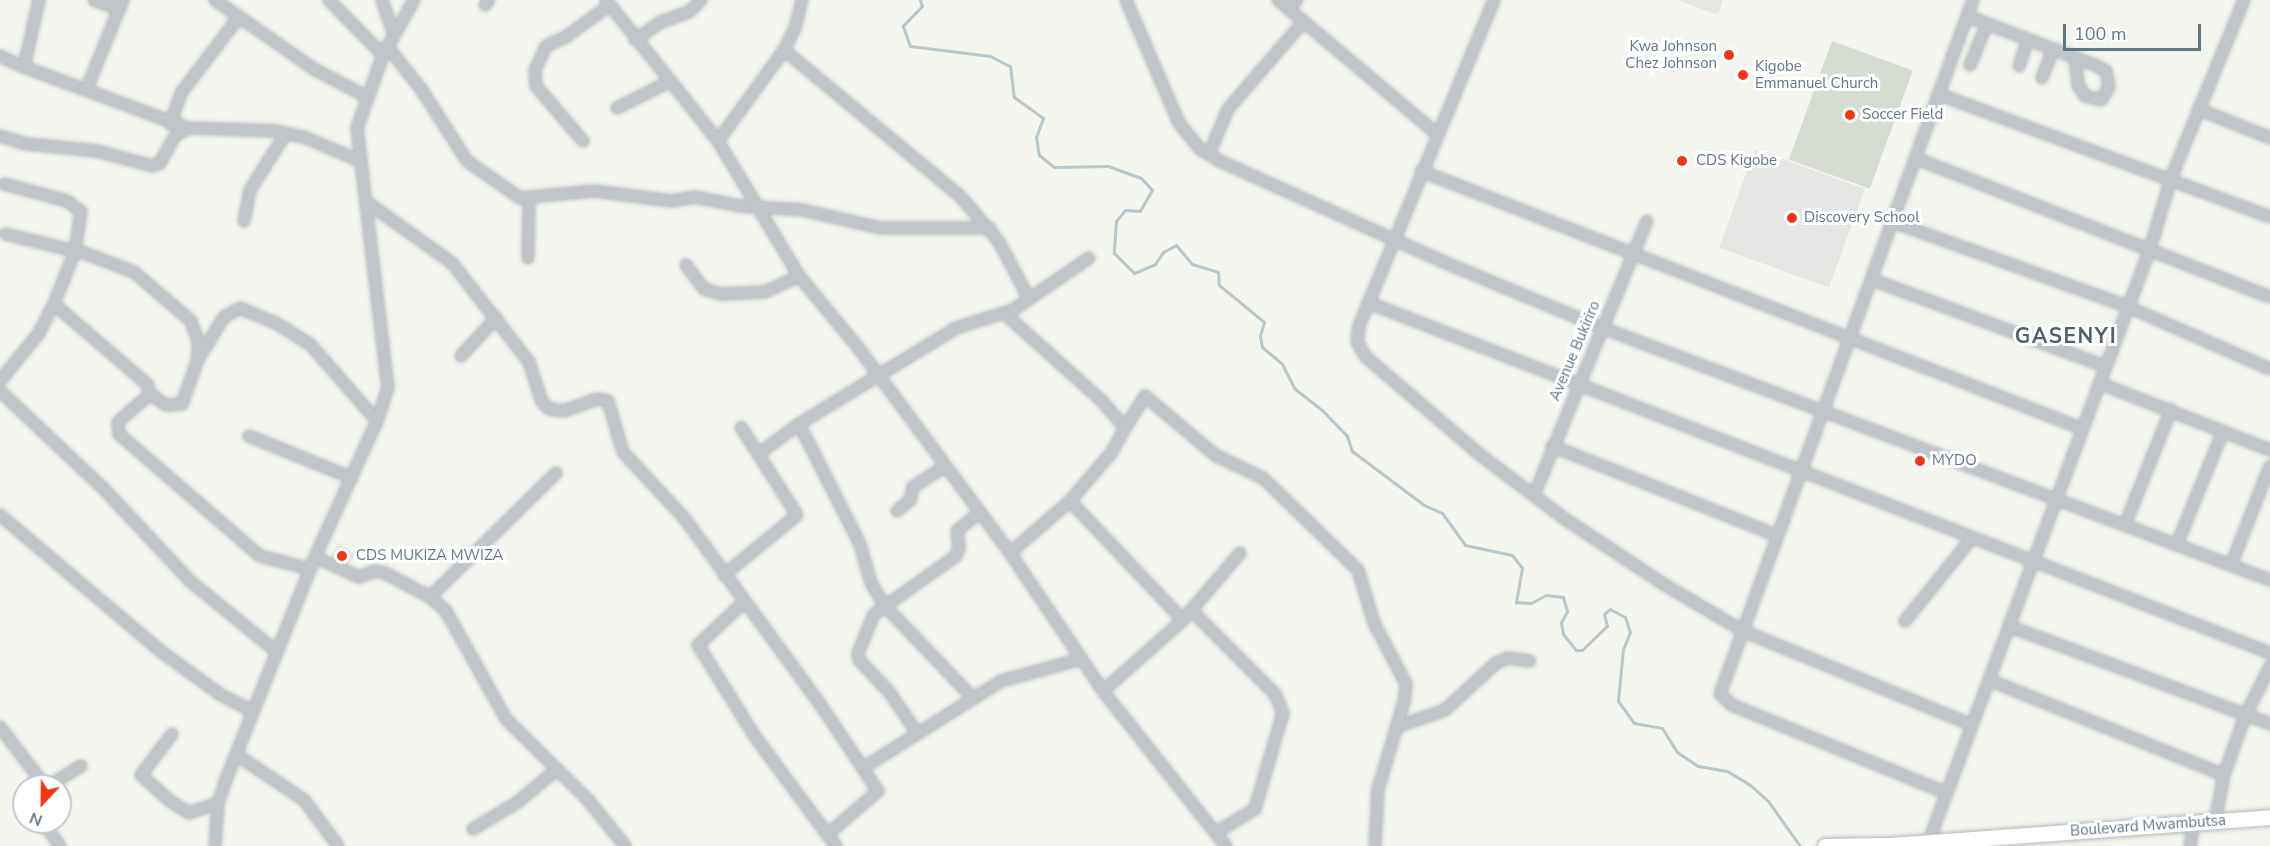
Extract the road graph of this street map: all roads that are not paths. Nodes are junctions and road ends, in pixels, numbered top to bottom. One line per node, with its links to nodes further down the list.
1 (39, 0): 32 (street)
2 (94, 0): 16 (street)
3 (215, 0): 19 (street)
4 (329, 0): 26 (street)
5 (382, 0): 22 (street)
6 (414, 0): 22 (street)
7 (701, 0): 24 (street)
8 (802, 0): 27 (street)
9 (1126, 0): 48 (street)
10 (1278, 0): 17 (street)
11 (1297, 0): 17 (street)
12 (1494, 0): 43 (street)
13 (1973, 0): 18 (street)
14 (2244, 0): 39 (street)
15 (608, 2): 24 (street); 46 (street)
16 (121, 4): 35 (street)
17 (1287, 8): 20 (street)
18 (1967, 16): 21 (street); 36 (street)
19 (239, 17): 37 (street); 40 (street)
20 (1303, 22): 43 (street); 48 (street)
21 (1987, 24): 23 (street); 30 (street)
22 (394, 34): 26 (street)
23 (2028, 39): 25 (street); 31 (street)
24 (635, 40): 34 (street)
25 (2053, 49): 29 (street); 33 (street)
26 (385, 50): 37 (street); 54 (street)
27 (784, 50): 47 (street); 61 (street)
28 (0, 56): 32 (street)
29 (2075, 57)
30 (1970, 65)
31 (2019, 66)
32 (24, 67): 35 (street)
33 (2042, 78)
34 (669, 82): 38 (street); 47 (street)
35 (87, 88): 40 (street)
36 (1938, 94): 49 (street); 52 (street)
37 (365, 96): 50 (street)
38 (617, 108)
39 (2198, 110): 45 (street); 52 (street)
40 (170, 124): 41 (street)
41 (188, 128): 42 (street); 44 (street)
42 (286, 133): 50 (street); 58 (street)
43 (1436, 133): 51 (street)
44 (0, 136)
45 (2270, 138)
46 (583, 141)
47 (718, 141): 56 (street)
48 (1209, 154): 63 (street)
49 (1915, 158): 60 (street); 64 (street)
50 (358, 160): 55 (street)
51 (1421, 171): 63 (street); 66 (street)
52 (2171, 178): 57 (street); 64 (street)
53 (4, 184): 65 (street)
54 (529, 199): 56 (street); 67 (street)
55 (368, 203): 78 (street); 93 (street)
56 (755, 207): 61 (street); 70 (street)
57 (2270, 217)
58 (244, 221)
59 (1647, 221): 66 (street, Avenue Bukiriro)
60 (1893, 222): 71 (street); 76 (street)
61 (990, 228): 73 (street)
62 (5, 234): 65 (street)
63 (1394, 239): 74 (street); 79 (street)
64 (2150, 249): 72 (street); 76 (street)
65 (75, 251): 75 (street); 82 (street)
66 (1634, 252): 79 (street, Avenue Bukiriro); 80 (street)
67 (528, 258)
68 (1089, 258): 73 (street)
69 (686, 265): 70 (street)
70 (799, 276): 85 (street)
71 (1873, 280): 80 (street); 83 (street)
72 (2270, 297)
73 (1029, 298): 77 (street)
74 (1369, 303): 88 (street); 108 (street)
75 (54, 304): 86 (street); 90 (street)
76 (2126, 306): 83 (street); 84 (street)
77 (1005, 314): 85 (street); 96 (street)
78 (496, 318): 81 (street); 124 (street)
79 (1600, 327): 88 (street, Avenue Bukiriro); 92 (street)
80 (1850, 337): 92 (street); 97 (street)
81 (462, 356)
82 (198, 359): 90 (street); 93 (street)
83 (2104, 366): 87 (street)
84 (2270, 369)
85 (880, 377): 94 (street); 103 (street)
86 (0, 381)
87 (2098, 383): 91 (street); 97 (street)
88 (1577, 385): 100 (street, Avenue Bukiriro); 105 (street)
89 (0, 391): 134 (street)
90 (150, 394): 123 (street)
91 (2171, 410): 98 (street); 114 (street)
92 (1822, 412): 105 (street); 109 (street)
93 (377, 421): 107 (street)
94 (799, 424): 102 (street); 128 (street)
95 (741, 427): 102 (street)
96 (1125, 428): 110 (street); 147 (street)
97 (2083, 429): 109 (street)
98 (2223, 431): 101 (street); 117 (street)
99 (249, 436): 107 (street)
100 (1552, 446): 108 (street, Avenue Bukiriro); 115 (street)
101 (2270, 450)
102 (760, 453): 124 (street)
103 (945, 466): 111 (street); 112 (street)
104 (2270, 466): 122 (street)
105 (1800, 470): 115 (street); 116 (street)
106 (556, 473): 126 (street)
107 (352, 478): 120 (street)
108 (1534, 495): 133 (street)
109 (2057, 499): 114 (street); 121 (street)
110 (1070, 501): 118 (street); 130 (street)
111 (897, 511)
112 (980, 512): 118 (street); 128 (street)
113 (0, 515): 142 (street)
114 (2125, 525): 117 (street)
115 (1776, 535): 133 (street)
116 (1972, 538): 121 (street); 131 (street)
117 (2177, 544): 122 (street)
118 (1010, 553): 136 (street)
119 (1240, 553): 129 (street)
120 (315, 557): 123 (street); 126 (street)
121 (2034, 563): 132 (street); 135 (street)
122 (2231, 566): 125 (street)
123 (310, 568): 134 (street)
124 (724, 575): 127 (street)
125 (2270, 580)
126 (430, 597): 153 (street)
127 (743, 603): 152 (street); 164 (street)
128 (884, 605): 141 (street); 148 (street)
129 (1191, 610): 130 (street); 163 (street)
130 (1183, 620): 140 (street)
131 (1905, 621)
132 (2011, 627): 139 (street); 143 (street)
133 (1743, 631): 144 (street); 157 (street)
134 (277, 652): 142 (street)
135 (2270, 653)
136 (1081, 658): 140 (street); 141 (street)
137 (1530, 661): 147 (street)
138 (2270, 666): 143 (street)
139 (1989, 680): 144 (street); 156 (street)
140 (1103, 691): 163 (street)
141 (973, 698): 148 (street)
142 (254, 711): 150 (street)
143 (2245, 716): 145 (street); 156 (street)
144 (1972, 724): 157 (street)
145 (2270, 724)
146 (0, 727): 154 (street)
147 (1396, 727): 172 (street)
148 (917, 733): 152 (street)
149 (172, 734): 158 (street)
150 (237, 755): 158 (street); 168 (street)
151 (81, 766): 155 (street)
152 (863, 768): 164 (street)
153 (557, 769): 162 (street); 169 (street)
154 (37, 774)
155 (67, 774)
156 (2224, 776): 161 (street)
157 (1944, 792): 165 (street)
158 (218, 803): 167 (street)
159 (2270, 817): 161 (highway, Boulevard Mwambutsa)
160 (2194, 822): 161 (highway, Boulevard Mwambutsa); 165 (highway, Boulevard Mwambutsa); 174 (street)
161 (2215, 822)
162 (473, 829)
163 (1217, 832): 171 (street)
164 (828, 835): 170 (street)
165 (1928, 843): 166 (highway, Boulevard Mwambutsa)
166 (1880, 845): 173 (highway, Boulevard Mwambutsa)
167 (215, 846)
168 (338, 846)
169 (625, 846)
170 (836, 846)
171 (1226, 846)
172 (1375, 846)
173 (1825, 846)
174 (2190, 846)

